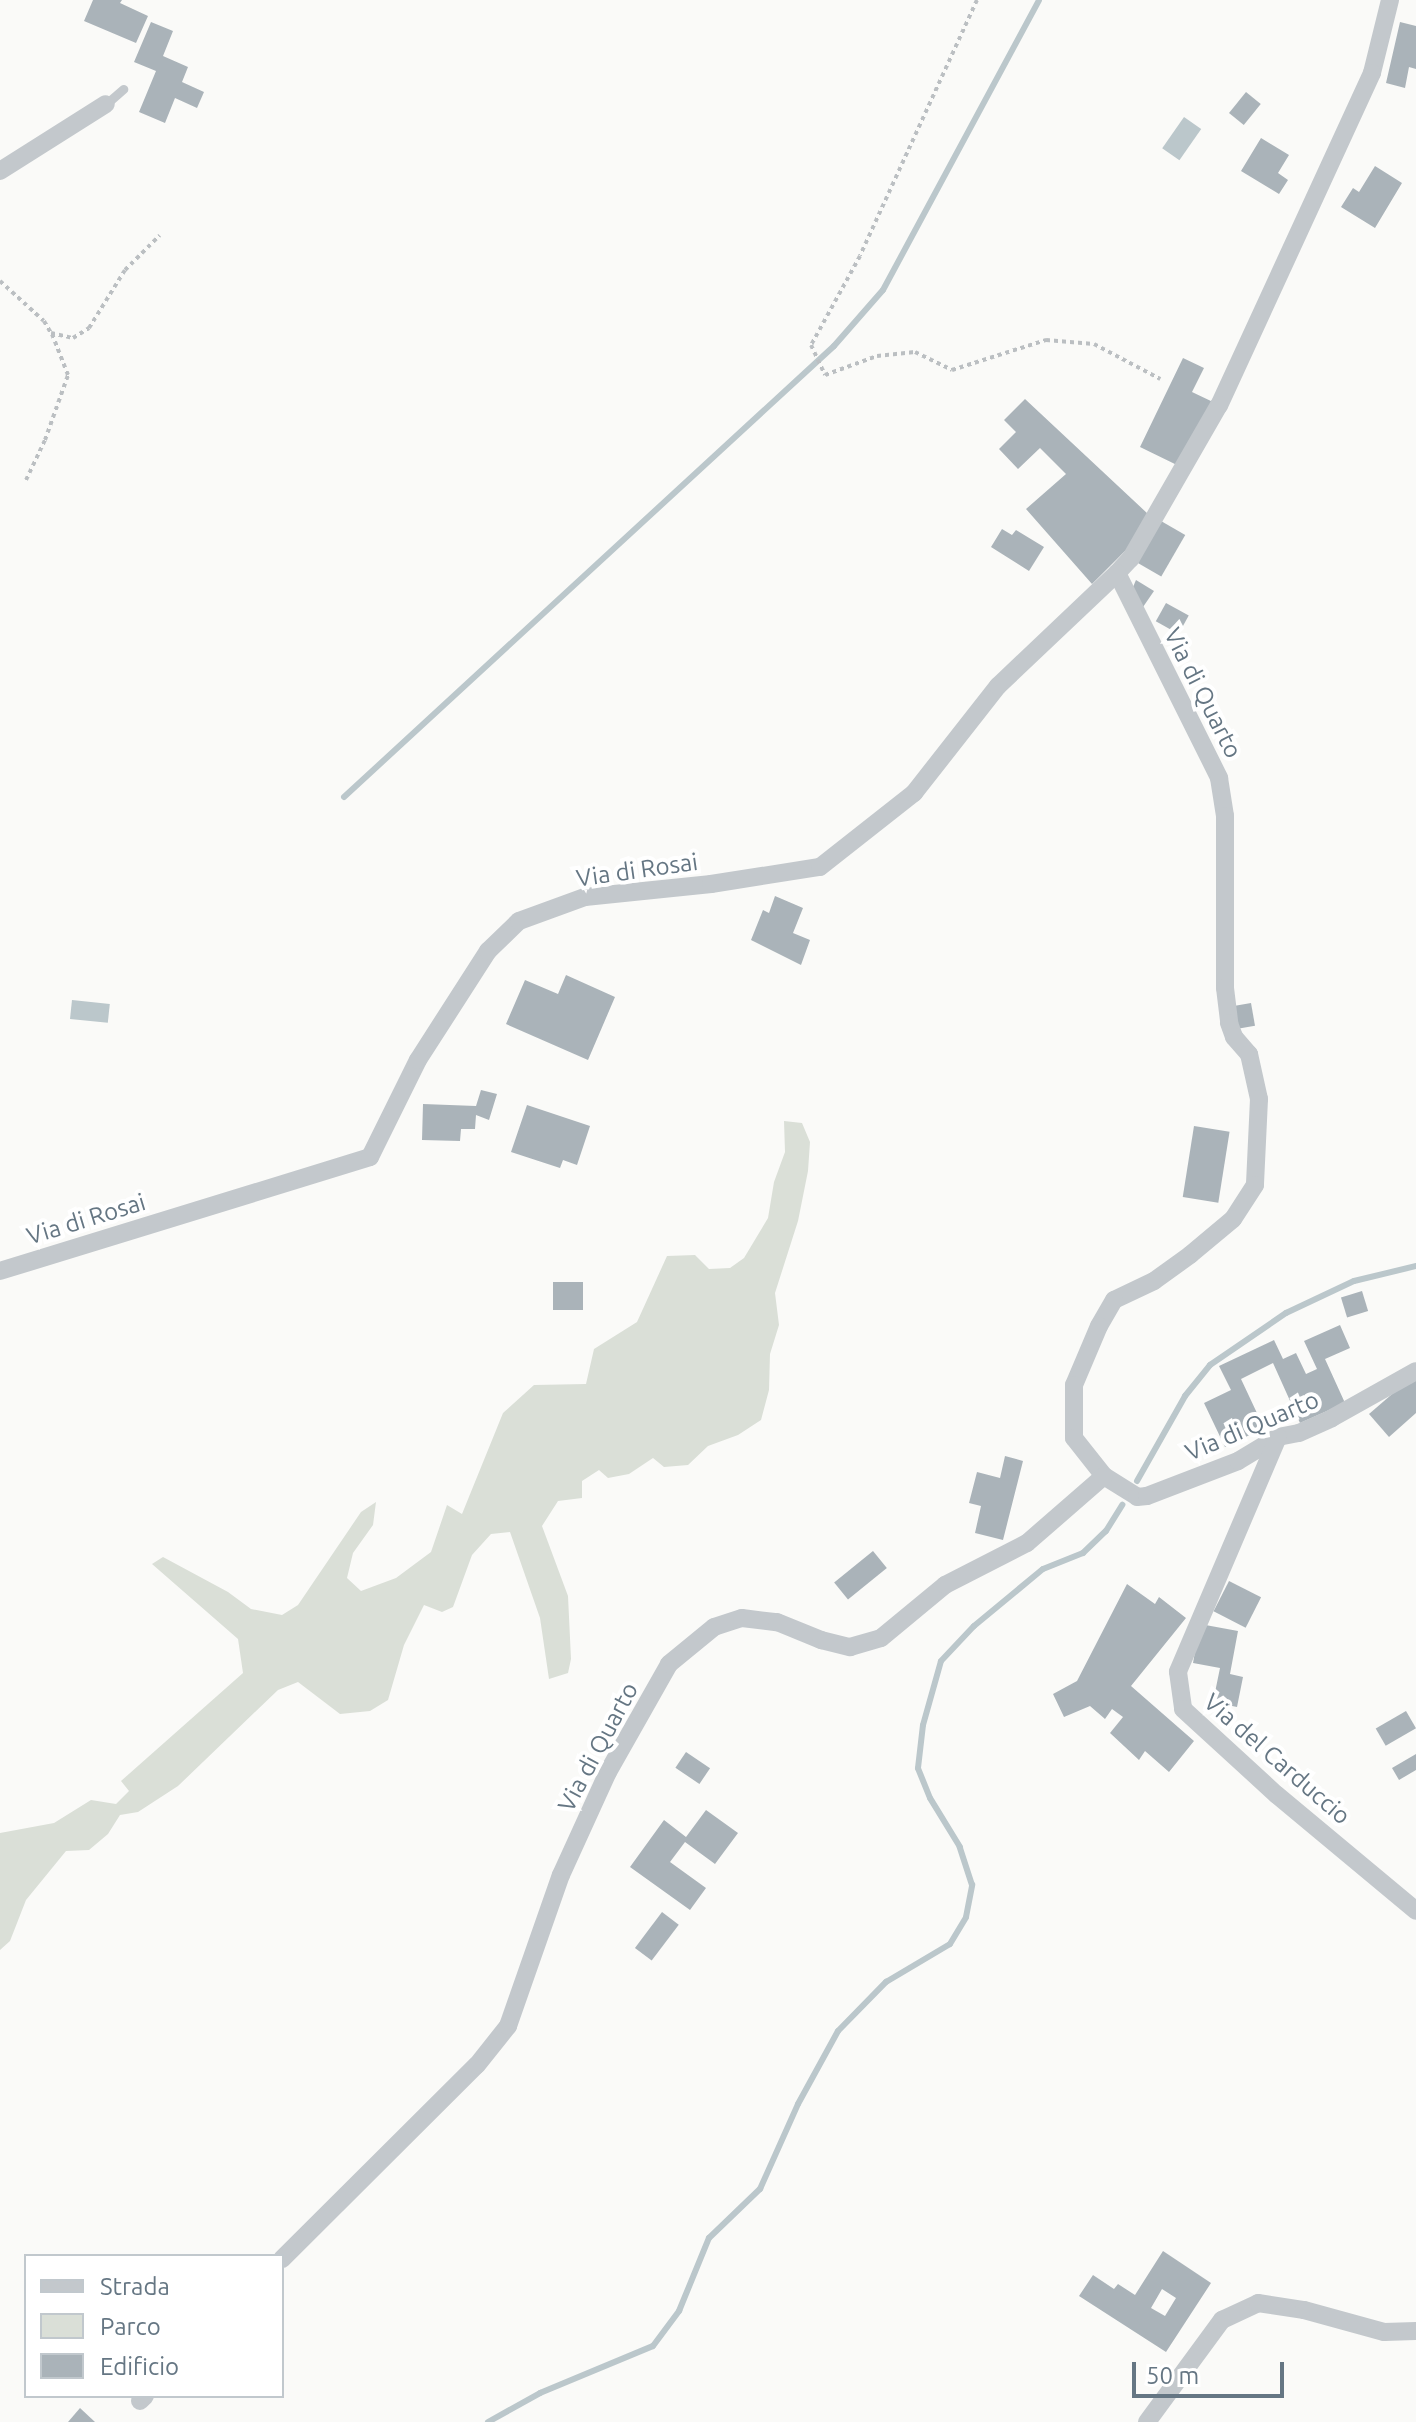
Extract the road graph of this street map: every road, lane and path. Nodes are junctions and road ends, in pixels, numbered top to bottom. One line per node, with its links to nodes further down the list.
1 (977, 0): 9 (path)
2 (1390, 0): 11 (street)
3 (123, 89): 4 (lane)
4 (106, 104): 5 (street)
5 (0, 171)
6 (160, 235): 8 (path)
7 (0, 281): 8 (path)
8 (51, 333): 10 (path)
9 (1160, 379)
10 (26, 480)
11 (1117, 573): 12 (street, Via di Rosai); 15 (street, Via di Quarto)
12 (0, 1271)
13 (1416, 1371): 14 (street, Via di Quarto)
14 (1278, 1437): 15 (street, Via di Quarto); 16 (street, Via del Carduccio)
15 (1104, 1476): 17 (street, Via di Quarto)
16 (1416, 1911)
17 (284, 2257)
18 (1416, 2333): 19 (street); 20 (street)
19 (1416, 2347)
20 (1147, 2422)

